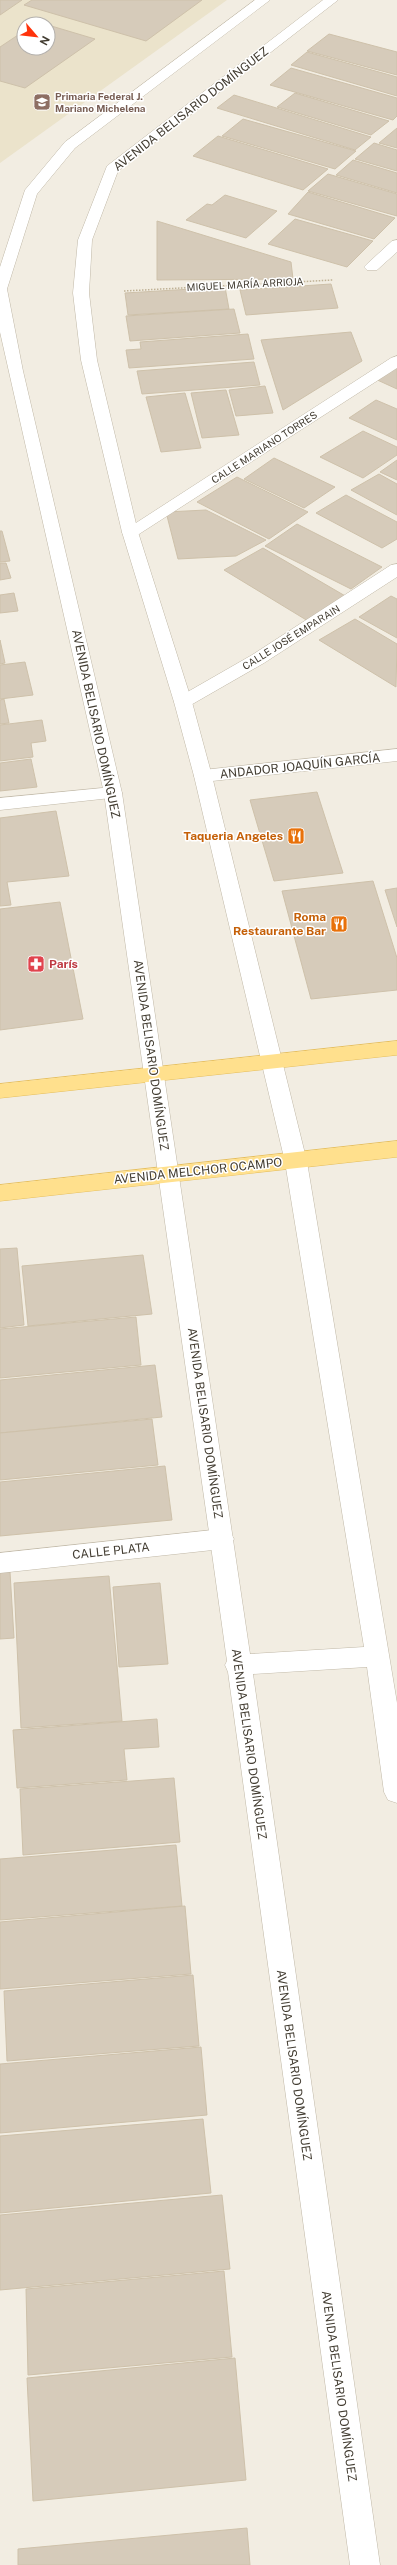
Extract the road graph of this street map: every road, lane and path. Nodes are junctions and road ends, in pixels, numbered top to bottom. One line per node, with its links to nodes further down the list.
1 (262, 0): 5 (street, AVENIDA BELISARIO DOMÍNGUEZ)
2 (331, 0): 6 (street, AVENIDA BELISARIO DOMÍNGUEZ)
3 (397, 244): 4 (street)
4 (372, 268): 6 (path, MIGUEL MARÍA ARRIOJA)
5 (0, 290): 13 (street, AVENIDA BELISARIO DOMÍNGUEZ)
6 (81, 293): 8 (street, AVENIDA BELISARIO DOMÍNGUEZ)
7 (397, 361): 8 (street, CALLE MARIANO TORRES)
8 (130, 532): 10 (street, AVENIDA BELISARIO DOMÍNGUEZ)
9 (397, 569): 10 (street, CALLE JOSÉ EMPARAIN)
10 (183, 702): 12 (street, AVENIDA BELISARIO DOMÍNGUEZ)
11 (397, 755): 12 (street, ANDADOR JOAQUÍN GARCÍA)
12 (203, 776): 16 (street, AVENIDA BELISARIO DOMÍNGUEZ)
13 (113, 793): 14 (street); 17 (street, AVENIDA BELISARIO DOMÍNGUEZ)
14 (0, 804)
15 (397, 1048): 16 (main road)
16 (273, 1062): 17 (main road); 20 (street, AVENIDA BELISARIO DOMÍNGUEZ)
17 (154, 1073): 18 (main road); 21 (street, AVENIDA BELISARIO DOMÍNGUEZ)
18 (0, 1092)
19 (397, 1149): 20 (main road, AVENIDA MELCHOR OCAMPO)
20 (296, 1162): 21 (main road, AVENIDA MELCHOR OCAMPO); 25 (street, AVENIDA BELISARIO DOMÍNGUEZ)
21 (169, 1173): 22 (main road, AVENIDA MELCHOR OCAMPO); 23 (street, AVENIDA BELISARIO DOMÍNGUEZ)
22 (0, 1193)
23 (222, 1539): 24 (street, CALLE PLATA); 26 (street, AVENIDA BELISARIO DOMÍNGUEZ)
24 (0, 1563)
25 (378, 1656): 26 (street); 27 (street, AVENIDA BELISARIO DOMÍNGUEZ)
26 (237, 1665): 28 (street, AVENIDA BELISARIO DOMÍNGUEZ)
27 (397, 1792)
28 (365, 2565)

